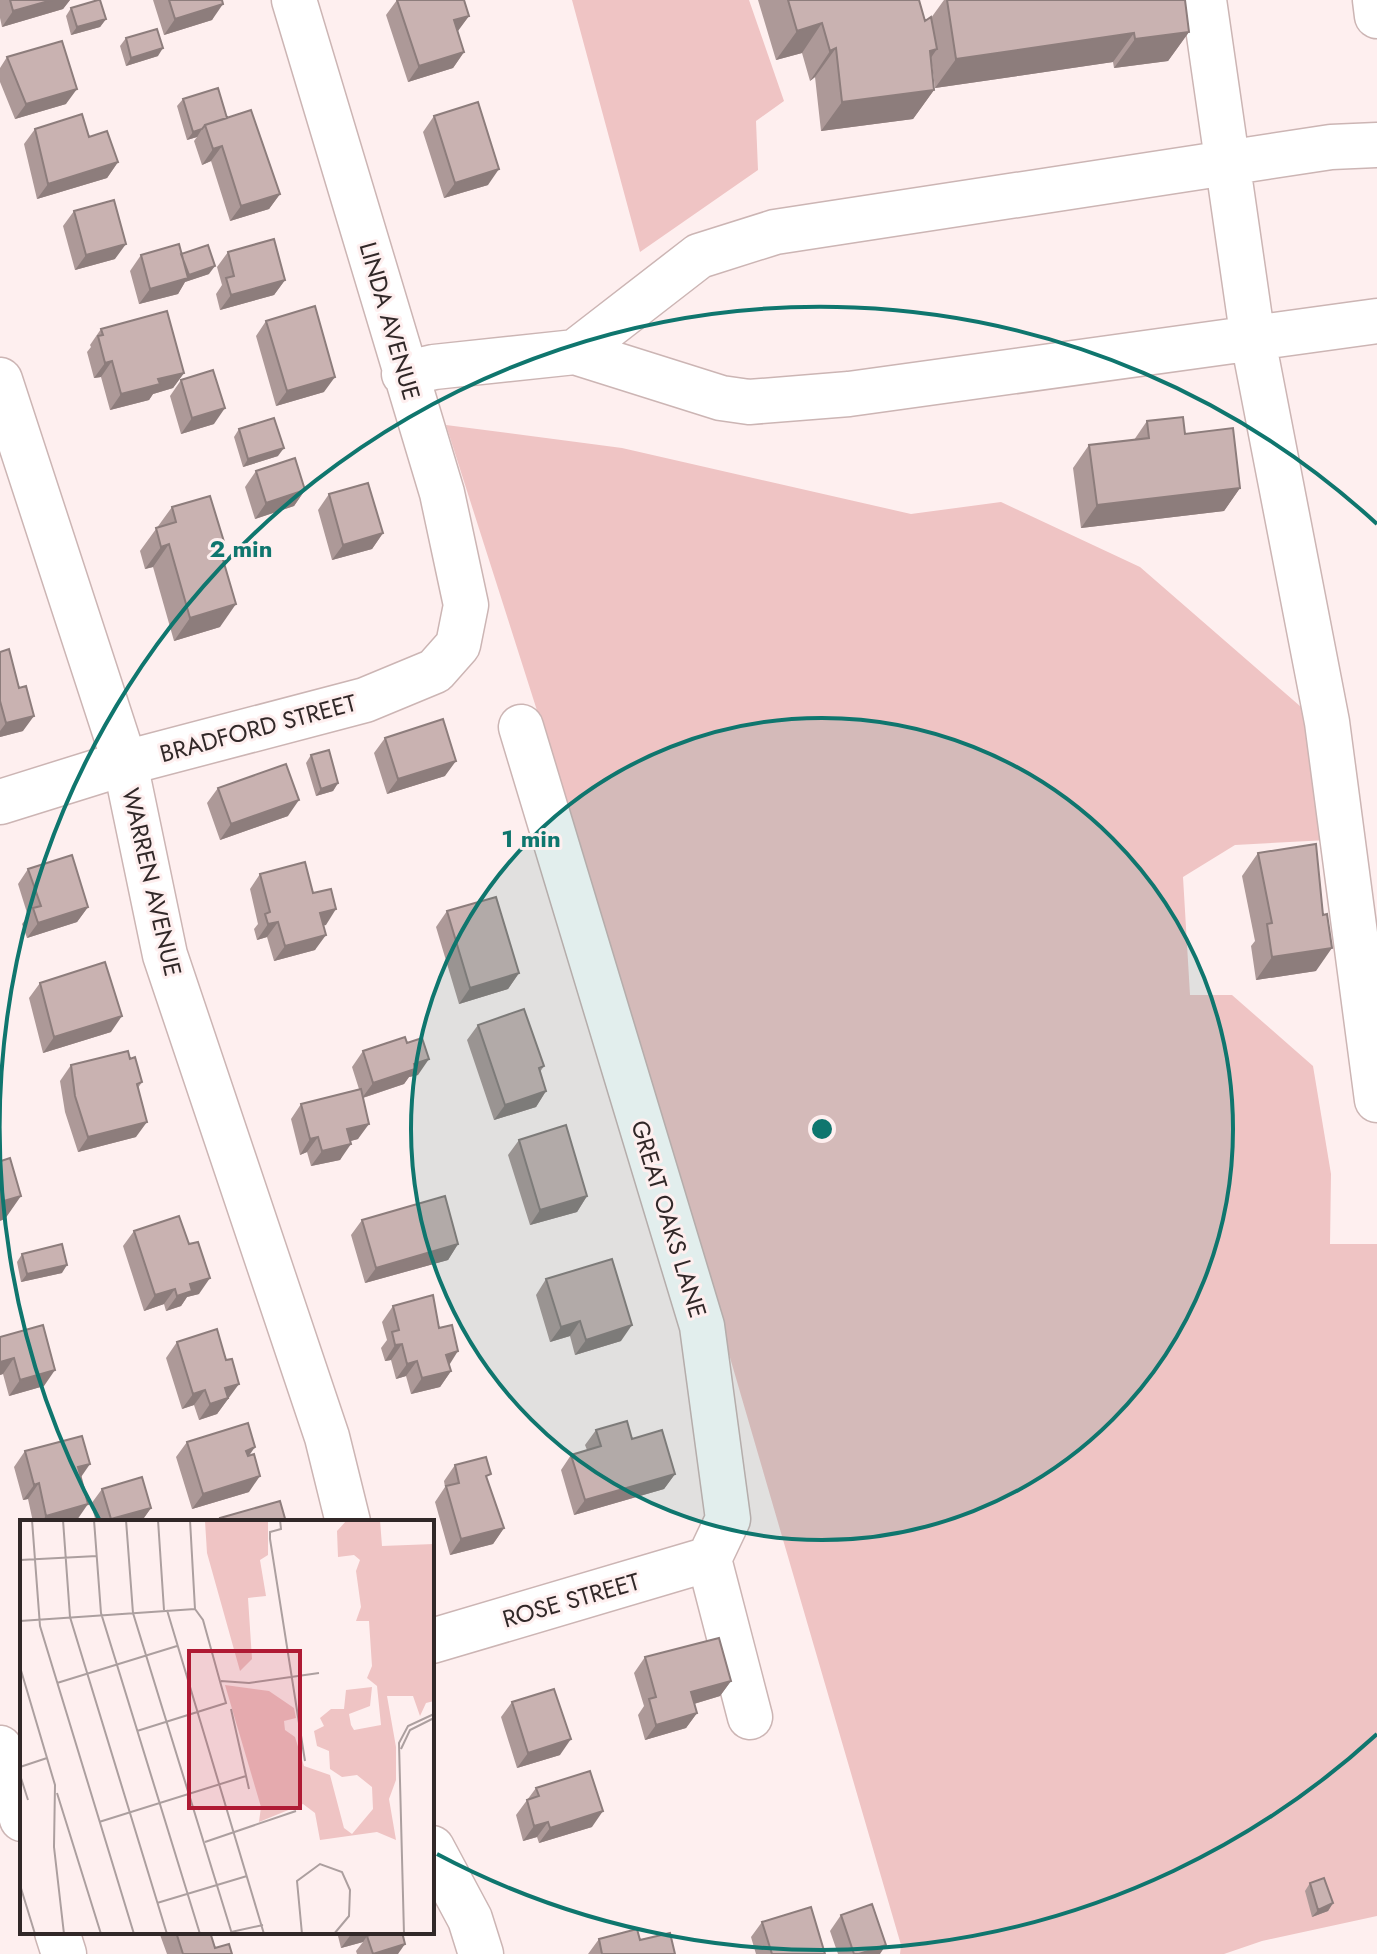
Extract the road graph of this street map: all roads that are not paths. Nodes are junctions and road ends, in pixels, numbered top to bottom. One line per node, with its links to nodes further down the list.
1 (294, 0): 10 (street, LINDA AVENUE)
2 (1204, 0): 6 (street)
3 (1375, 0): 4 (street)
4 (1377, 16)
5 (1377, 145): 6 (street)
6 (1227, 165): 8 (street); 9 (street)
7 (1377, 321): 8 (street)
8 (1253, 340): 9 (street); 16 (street)
9 (575, 352): 10 (street)
10 (404, 374): 12 (street, LINDA AVENUE)
11 (0, 380): 14 (street, WARREN AVENUE)
12 (458, 645): 14 (street, BRADFORD STREET)
13 (521, 727): 18 (street, GREAT OAKS LANE)
14 (125, 763): 15 (street, BRADFORD STREET); 17 (street, WARREN AVENUE)
15 (0, 802)
16 (1377, 1100)
17 (348, 1520)
18 (709, 1559): 19 (street, ROSE STREET); 20 (street)
19 (434, 1640)
20 (750, 1717)
21 (8, 1770): 22 (street)
22 (20, 1812)
23 (434, 1852): 26 (street)
24 (58, 1934): 25 (street)
25 (64, 1954)
26 (481, 1954)

